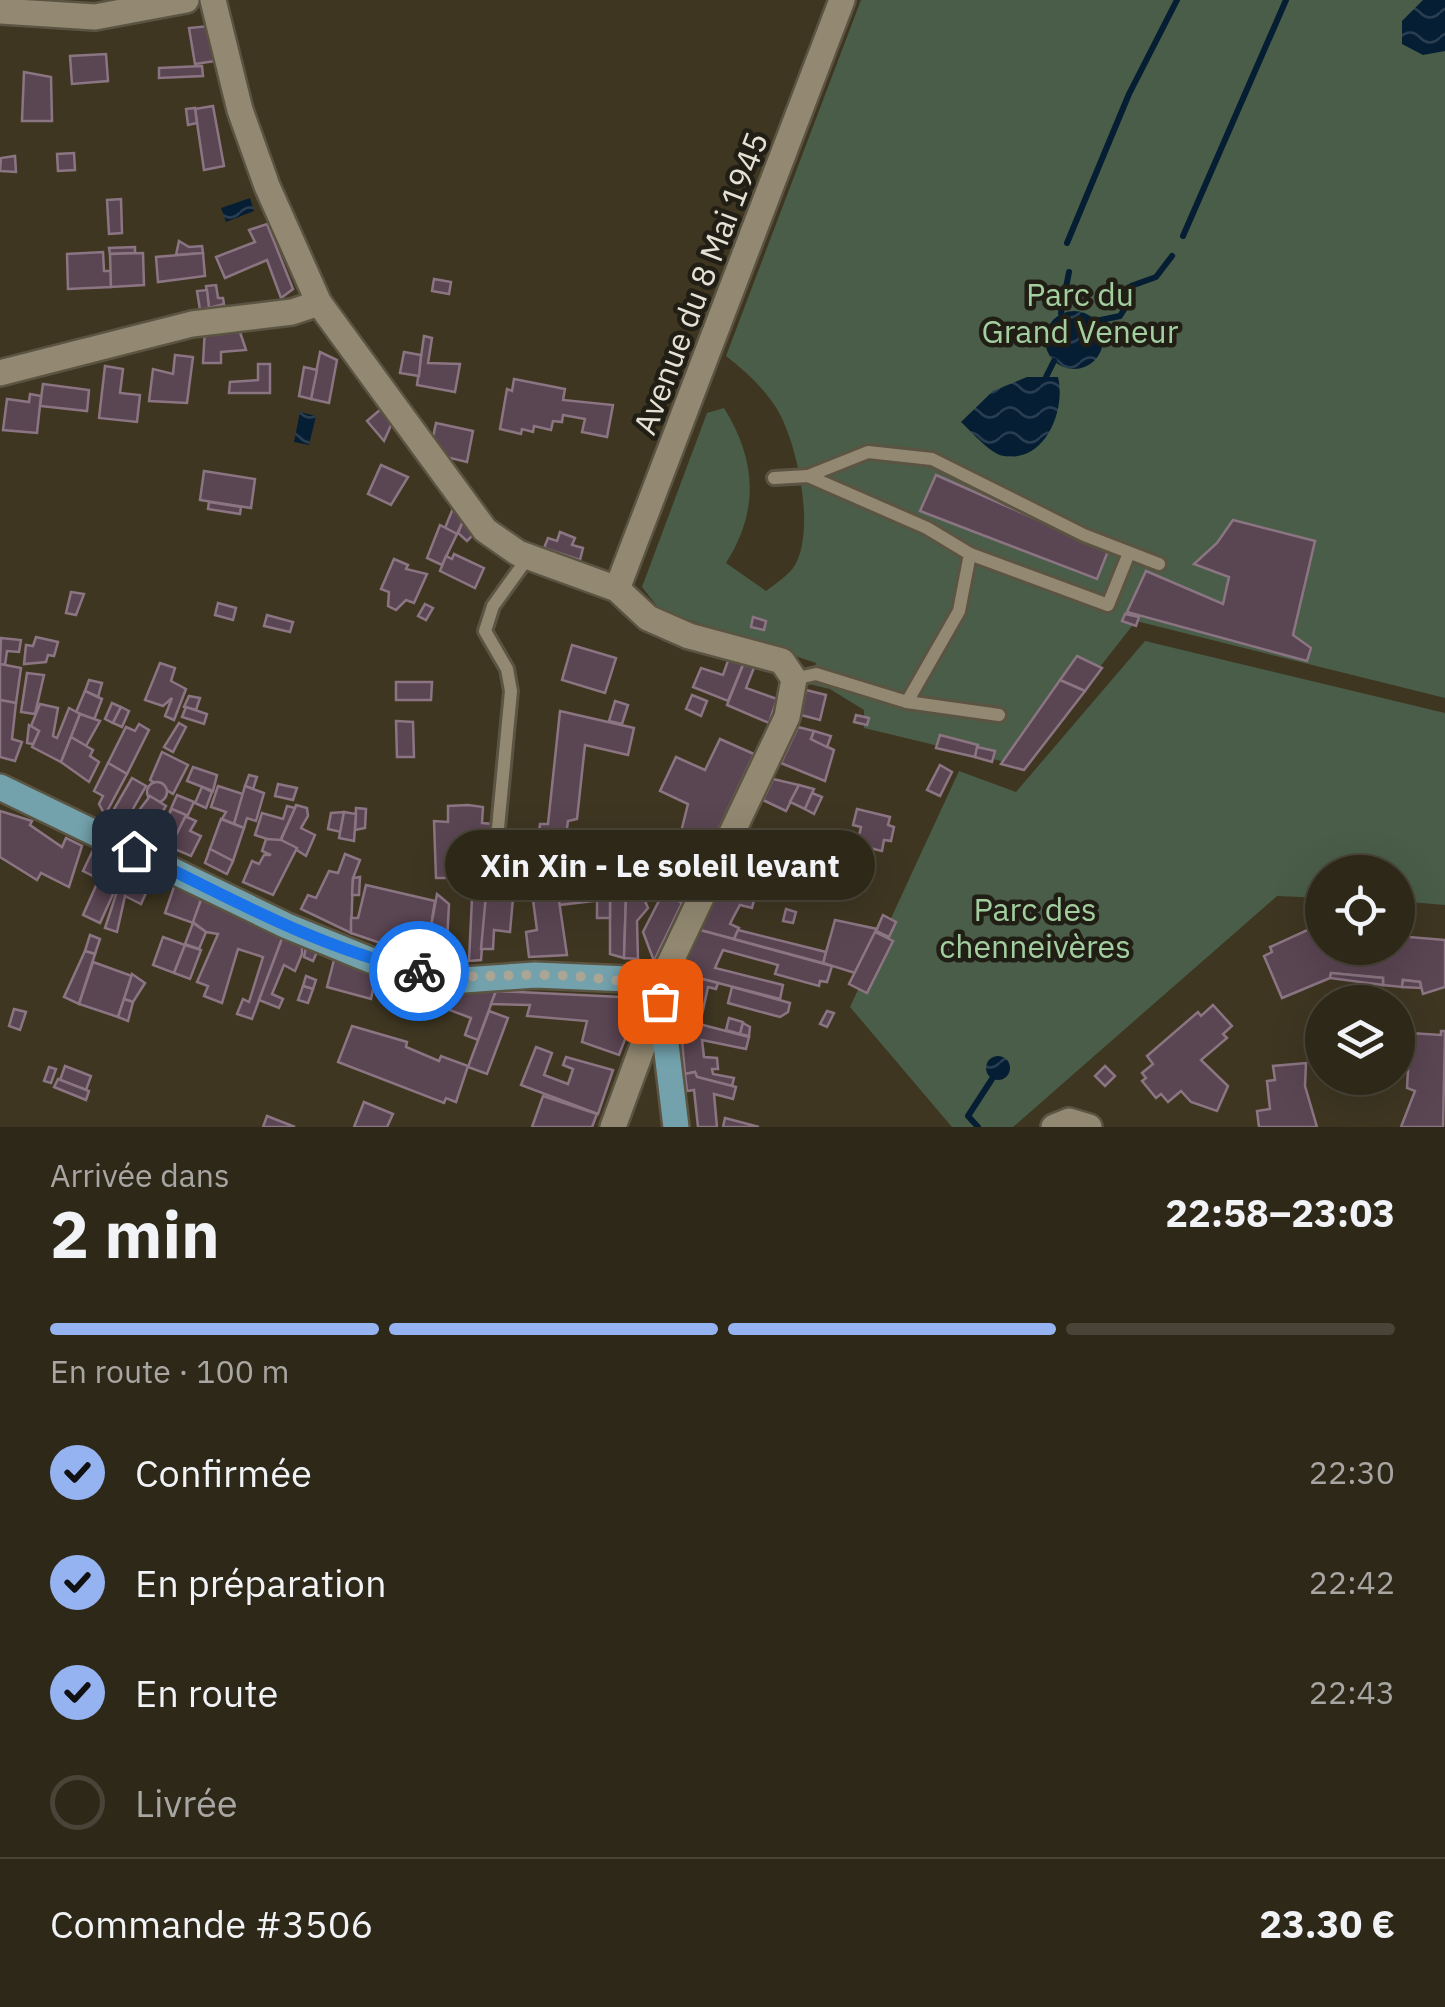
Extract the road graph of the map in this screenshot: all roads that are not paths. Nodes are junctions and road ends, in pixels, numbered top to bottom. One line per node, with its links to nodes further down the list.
1 (186, 0): 4 (street)
2 (213, 0): 6 (street)
3 (842, 0): 14 (street, Avenue du 8 Mai 1945)
4 (95, 8): 5 (street)
5 (0, 11)
6 (319, 303): 7 (street); 12 (street)
7 (0, 372)
8 (808, 476): 9 (lane); 10 (lane); 11 (lane)
9 (774, 478)
10 (1130, 553): 11 (lane); 13 (lane)
11 (970, 554): 16 (lane)
12 (530, 556): 14 (street); 19 (lane)
13 (1159, 564)
14 (617, 588): 15 (street)
15 (794, 679): 16 (lane); 20 (street)
16 (907, 702): 17 (lane)
17 (999, 716)
18 (0, 787): 20 (main road)
19 (494, 870)
20 (659, 986): 21 (street); 22 (main road)
21 (626, 1093): 22 (street); 23 (street)
22 (672, 1094): 24 (main road)
23 (613, 1127)
24 (676, 1127)
25 (1054, 1127): 26 (street)
26 (1089, 1127)

